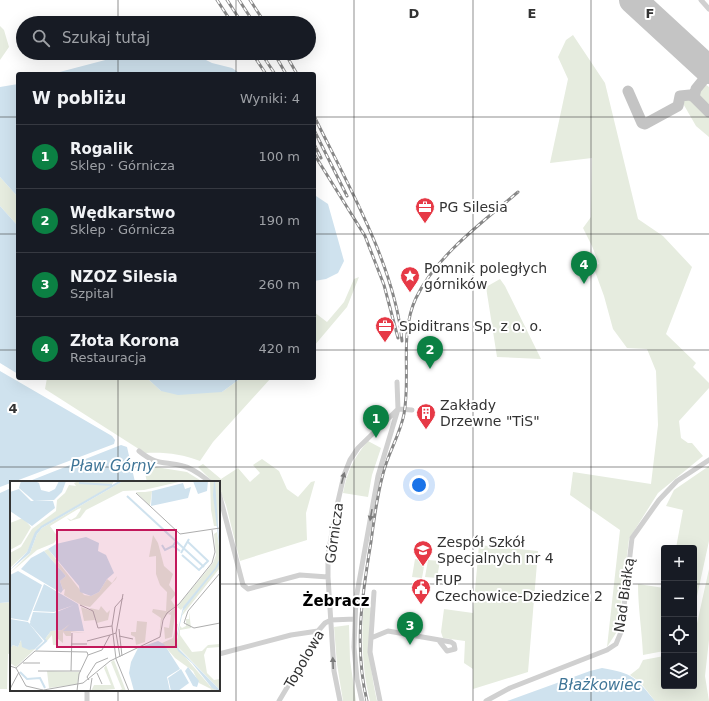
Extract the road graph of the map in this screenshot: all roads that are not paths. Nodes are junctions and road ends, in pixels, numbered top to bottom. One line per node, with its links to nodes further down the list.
1 (701, 0): 2 (street)
2 (709, 9)
3 (397, 382): 4 (street)
4 (398, 409): 5 (street); 10 (street, Górnicza, one-way to 4); 12 (street, one-way to 12)
5 (412, 410)
6 (139, 451): 8 (street)
7 (709, 460): 22 (street, Nad Białką)
8 (209, 481)
9 (220, 497): 10 (street)
10 (328, 577): 13 (street, Górnicza)
11 (374, 592): 15 (street)
12 (355, 619): 13 (street, Topolowa); 20 (street)
13 (331, 620): 14 (street, Topolowa); 19 (street, Górnicza, one-way to 13)
14 (318, 630): 17 (street); 18 (street, Topolowa)
15 (371, 638): 16 (street); 21 (street)
16 (440, 642)
17 (220, 654)
18 (279, 701)
19 (340, 701)
20 (362, 701)
21 (380, 701)
22 (486, 701)

